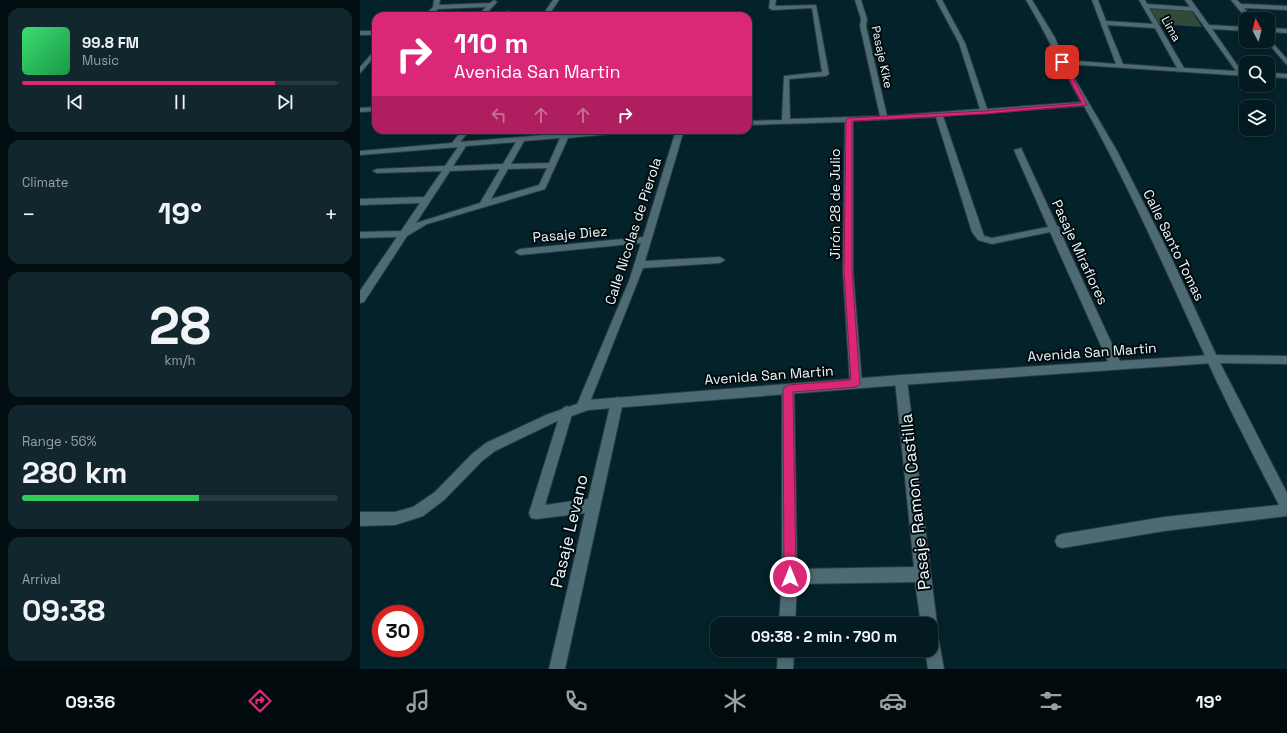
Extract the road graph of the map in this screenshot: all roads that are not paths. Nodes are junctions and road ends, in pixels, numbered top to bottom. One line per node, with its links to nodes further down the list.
1 (437, 0): 12 (street)
2 (556, 0): 19 (street)
3 (773, 0): 49 (street)
4 (858, 0): 47 (street, Pasaje Kike)
5 (940, 0): 45 (street)
6 (1029, 0): 33 (street, Calle Santo Tomas)
7 (1095, 0): 21 (street)
8 (1142, 0): 13 (street, Lima)
9 (1188, 0): 16 (street)
10 (1234, 0): 14 (street)
11 (494, 2): 12 (street); 18 (street)
12 (436, 6): 17 (street)
13 (1146, 6): 16 (street); 22 (street, Lima)
14 (1239, 6): 15 (street); 20 (street)
15 (1287, 8)
16 (1194, 9): 23 (street)
17 (431, 12)
18 (485, 12)
19 (548, 12)
20 (1244, 12)
21 (1104, 24): 22 (street); 35 (street)
22 (1157, 26): 37 (street, Lima)
23 (1207, 27): 24 (street); 36 (street)
24 (1239, 29)
25 (1275, 30): 26 (street)
26 (1287, 31)
27 (372, 33): 28 (street)
28 (360, 34)
29 (1274, 48): 34 (street)
30 (1275, 48): 31 (street)
31 (1287, 48)
32 (372, 56): 38 (street)
33 (1062, 62): 35 (street); 42 (street, Calle Santo Tomas)
34 (1287, 63)
35 (1120, 66): 37 (street)
36 (1239, 68)
37 (1181, 69): 39 (street)
38 (360, 71)
39 (1239, 73)
40 (1275, 75): 41 (street)
41 (1287, 76)
42 (1085, 104): 45 (street); 74 (street, Calle Santo Tomas)
43 (372, 109): 44 (street)
44 (360, 110)
45 (985, 112): 46 (street)
46 (939, 115): 47 (street); 66 (street)
47 (884, 118): 48 (street)
48 (849, 120): 49 (street); 78 (street, Jirón 28 de Julio)
49 (786, 121): 50 (street)
50 (752, 123)
51 (464, 134): 56 (street)
52 (583, 134): 54 (street)
53 (679, 134): 69 (street, Calle Nicolas de Pierola)
54 (565, 136): 55 (street); 59 (street)
55 (521, 140): 56 (street); 60 (street)
56 (460, 144): 58 (street); 61 (street)
57 (1018, 150): 66 (street, Pasaje Miraflores)
58 (360, 153)
59 (552, 165): 60 (street); 65 (street)
60 (506, 166): 61 (street); 65 (street)
61 (447, 169): 62 (street); 63 (street)
62 (377, 171)
63 (426, 200): 64 (street); 67 (street)
64 (360, 202)
65 (483, 205): 67 (street)
66 (1055, 228): 76 (street, Pasaje Miraflores)
67 (404, 234): 68 (street); 73 (street)
68 (360, 235)
69 (646, 240): 70 (street, Pasaje Diez); 72 (street, Calle Nicolas de Pierola)
70 (520, 252)
71 (720, 260): 72 (street)
72 (638, 265): 81 (street, Calle Nicolas de Pierola)
73 (360, 299)
74 (1212, 359): 75 (street, Avenida San Martin); 76 (street, Avenida San Martin); 84 (street, Calle Santo Tomas)
75 (1287, 360)
76 (1116, 366): 77 (street, Avenida San Martin)
77 (901, 380): 78 (street, Avenida San Martin); 88 (street, Pasaje Ramon Castilla)
78 (856, 384): 79 (street, Avenida San Martin)
79 (788, 389): 80 (street, Avenida San Martin); 89 (street)
80 (617, 402): 81 (street, Avenida San Martin); 83 (street, Pasaje Levano)
81 (582, 406): 82 (street, Avenida San Martin)
82 (567, 411): 83 (street); 86 (street, Avenida San Martin)
83 (594, 505): 94 (street, Pasaje Levano)
84 (1287, 507)
85 (1287, 510): 87 (street)
86 (360, 519)
87 (1062, 541)
88 (922, 574): 89 (street); 91 (street, Pasaje Ramon Castilla)
89 (790, 577): 90 (street)
90 (788, 617)
91 (928, 617)
92 (786, 657): 95 (street)
93 (934, 657): 96 (street)
94 (557, 669)
95 (785, 669)
96 (936, 669)

